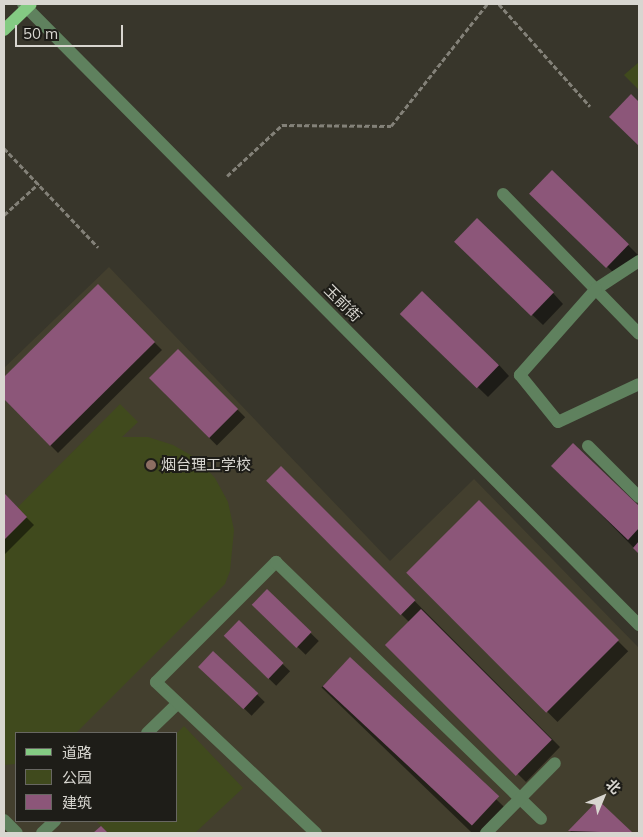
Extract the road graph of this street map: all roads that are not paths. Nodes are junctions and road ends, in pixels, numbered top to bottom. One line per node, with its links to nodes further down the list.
1 (27, 5): 2 (main road); 10 (street, 玉前街)
2 (4, 30)
3 (503, 194): 5 (street)
4 (639, 261): 5 (street)
5 (596, 290): 6 (street); 7 (street)
6 (639, 334)
7 (639, 384)
8 (588, 446): 9 (street)
9 (639, 496)
10 (639, 625)
11 (178, 703): 12 (street); 14 (street); 20 (street)
12 (148, 732)
13 (555, 763): 14 (street)
14 (520, 798): 15 (street); 21 (street)
15 (541, 819)
16 (4, 820): 18 (street)
17 (54, 822): 19 (street)
18 (17, 833)
19 (42, 833)
20 (316, 833)
21 (486, 833)

